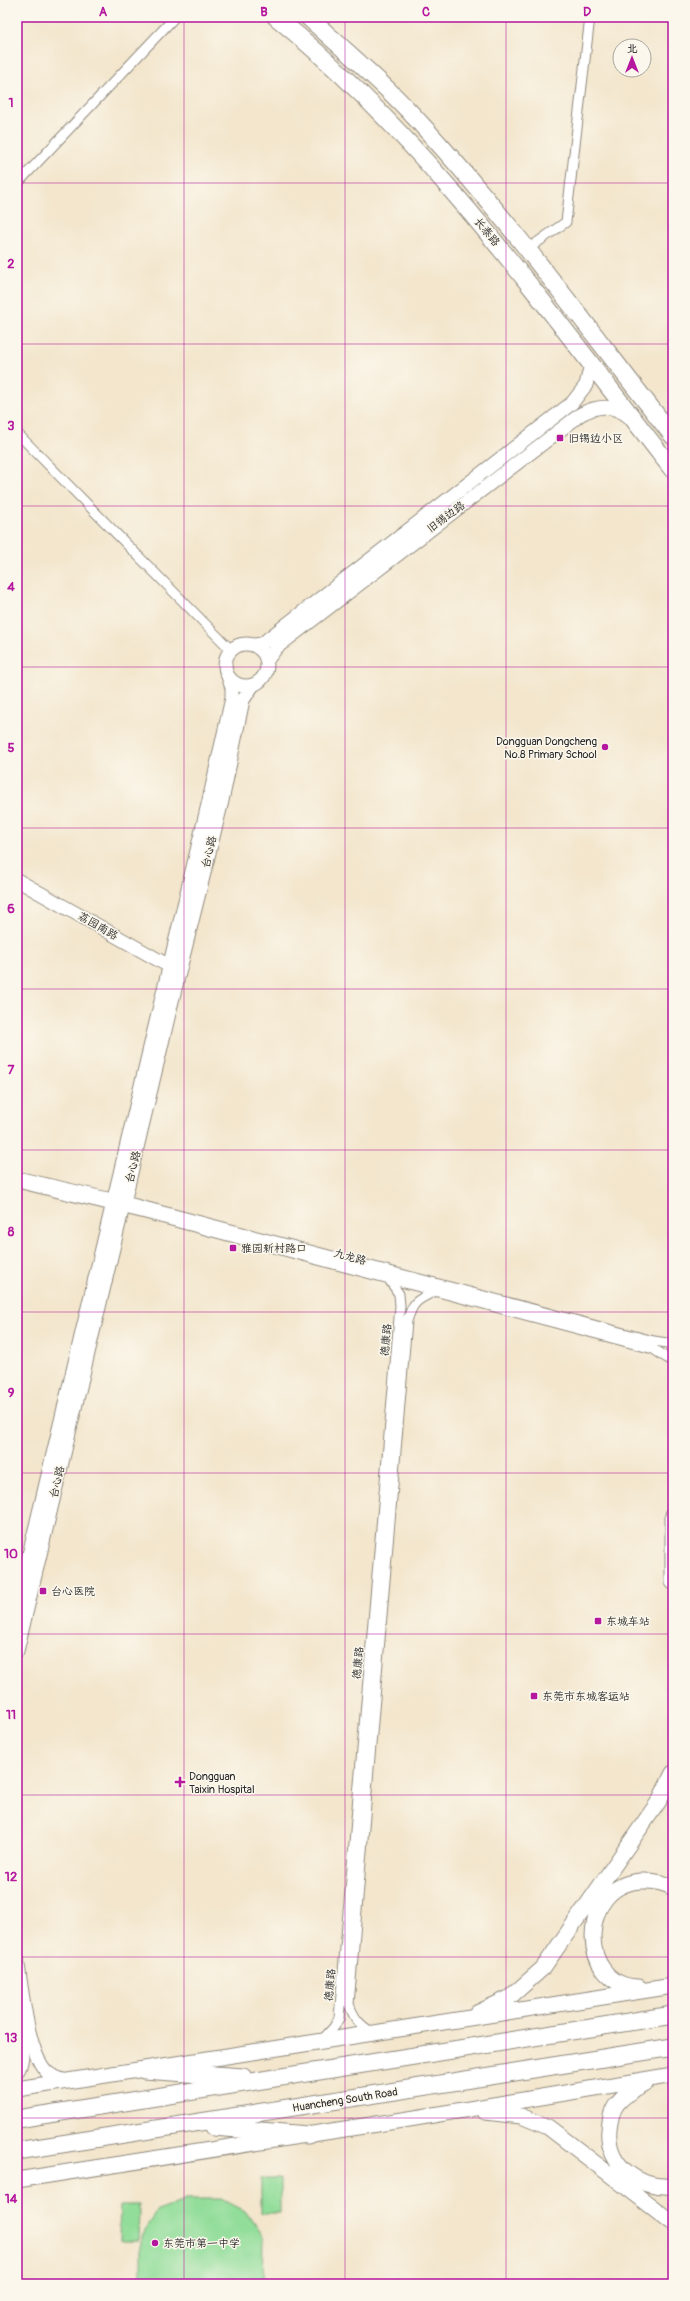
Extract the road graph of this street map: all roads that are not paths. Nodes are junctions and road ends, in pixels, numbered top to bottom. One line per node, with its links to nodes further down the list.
1 (175, 17): 5 (street)
2 (276, 17): 7 (highway, 长泰路)
3 (308, 17): 6 (highway, 长泰路)
4 (590, 17): 6 (street)
5 (17, 184)
6 (528, 249): 10 (highway, 长泰路)
7 (590, 364): 8 (highway, 长泰路); 12 (main road, 旧锡边路)
8 (635, 421): 11 (highway, 长泰路); 14 (main road, 旧锡边路)
9 (17, 433): 13 (street)
10 (673, 436)
11 (673, 470)
12 (254, 645): 13 (main road); 14 (main road)
13 (231, 650): 15 (main road)
14 (267, 660): 16 (main road)
15 (228, 676): 16 (main road); 19 (main road, 台心路)
16 (253, 685): 19 (main road, 台心路)
17 (17, 880): 19 (main road, 荔园南路)
18 (17, 889): 19 (main road, 荔园南路)
19 (174, 973): 22 (main road, 台心路)
20 (17, 1176): 22 (street, 九龙路)
21 (17, 1183): 22 (street, 九龙路)
22 (119, 1203): 23 (street, 九龙路); 25 (street, 九龙路); 29 (main road, 台心路); 30 (main road, 台心路)
23 (390, 1280): 24 (street, 九龙路); 39 (street, 德康路)
24 (434, 1292): 26 (street, 九龙路); 38 (street, 德康路)
25 (673, 1344)
26 (673, 1362)
27 (673, 1515): 28 (main road)
28 (673, 1582)
29 (17, 1605)
30 (17, 1651)
31 (673, 1773): 37 (main road)
32 (673, 1888): 34 (main road)
33 (17, 1959): 45 (main road)
34 (669, 1987): 37 (main road)
35 (17, 2012): 42 (main road)
36 (670, 2015): 44 (highway)
37 (447, 2023): 38 (main road)
38 (375, 2034): 39 (main road)
39 (320, 2042): 41 (main road)
40 (671, 2047): 49 (highway, Huancheng South Road)
41 (144, 2070): 44 (highway); 45 (main road)
42 (17, 2072)
43 (670, 2076): 47 (main road); 53 (main road)
44 (273, 2079): 48 (highway)
45 (66, 2082): 46 (main road)
46 (17, 2089)
47 (456, 2111): 50 (main road); 54 (main road)
48 (17, 2119)
49 (186, 2125): 50 (highway); 51 (highway, Huancheng South Road)
50 (308, 2135): 52 (main road)
51 (17, 2151)
52 (17, 2180)
53 (673, 2186)
54 (673, 2223)

